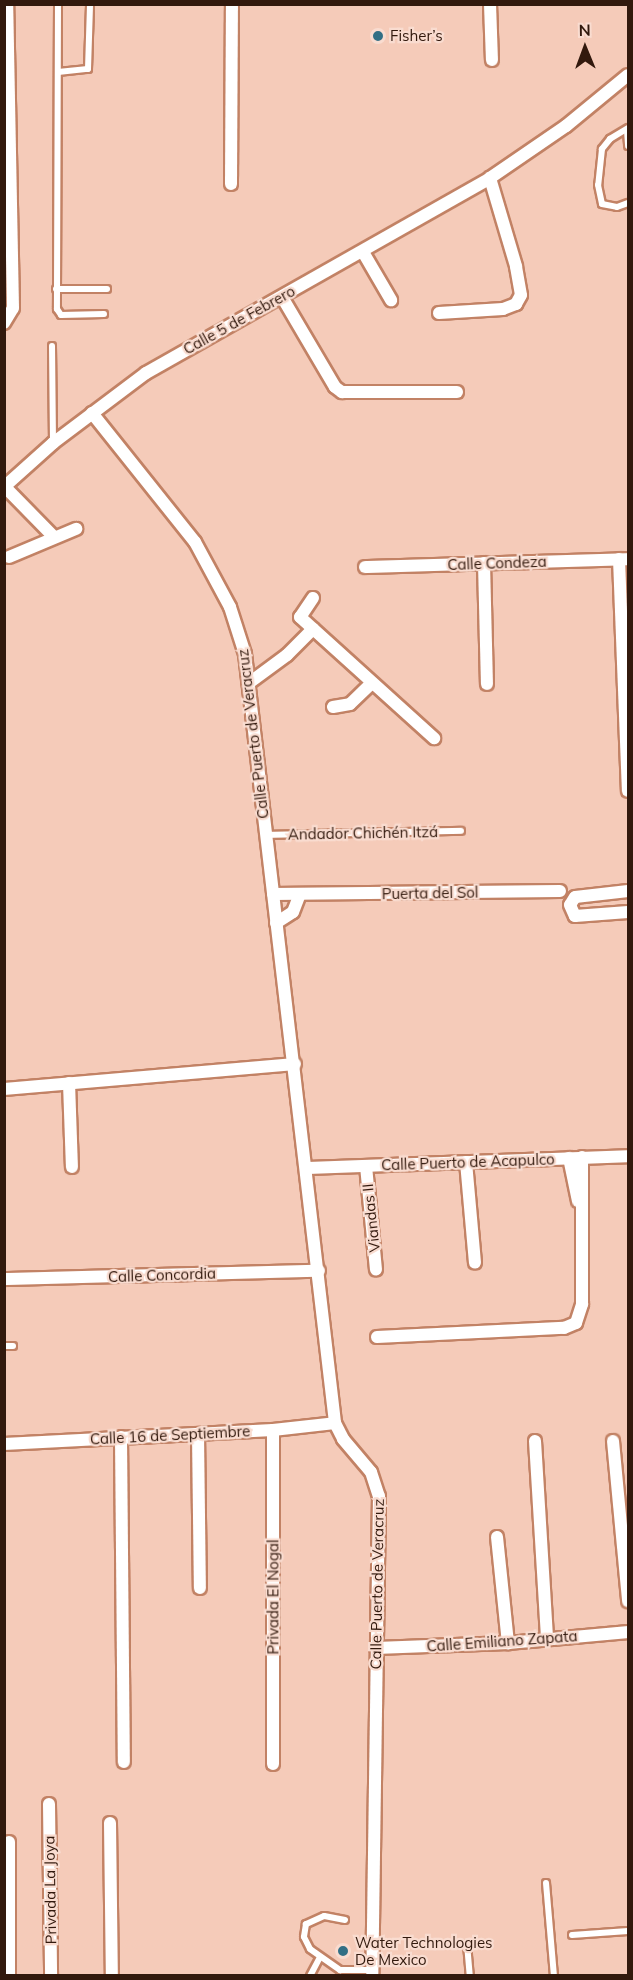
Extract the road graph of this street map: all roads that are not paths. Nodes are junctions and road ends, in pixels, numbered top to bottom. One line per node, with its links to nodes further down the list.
1 (7, 4): 21 (street)
2 (58, 4): 7 (lane)
3 (90, 4): 7 (lane)
4 (232, 4): 12 (street)
5 (490, 4): 6 (street)
6 (492, 60)
7 (58, 72): 15 (lane)
8 (628, 75): 11 (street, Calle 5 de Febrero)
9 (628, 129): 10 (lane); 13 (lane)
10 (628, 146)
11 (490, 178): 14 (street, Calle 5 de Febrero); 19 (street)
12 (231, 184)
13 (628, 202)
14 (363, 252): 17 (street, Calle 5 de Febrero); 18 (street)
15 (56, 289): 16 (lane); 20 (lane)
16 (107, 289)
17 (282, 297): 23 (street); 24 (street, Calle 5 de Febrero)
18 (391, 300)
19 (439, 313)
20 (104, 314)
21 (4, 323)
22 (52, 346): 25 (lane)
23 (458, 392)
24 (92, 413): 25 (street, Calle 5 de Febrero); 35 (street, Calle Puerto de Veracruz)
25 (53, 443): 26 (street, Calle 5 de Febrero)
26 (5, 487): 28 (street)
27 (76, 529): 28 (street)
28 (54, 537): 29 (street)
29 (9, 557)
30 (624, 559): 31 (street, Calle Condeza); 40 (street)
31 (484, 563): 32 (street, Calle Condeza); 37 (street)
32 (365, 567)
33 (313, 598): 34 (street)
34 (313, 629): 35 (street); 36 (street)
35 (249, 682): 42 (street, Calle Puerto de Veracruz)
36 (371, 684): 38 (street); 39 (street)
37 (487, 684)
38 (333, 707)
39 (434, 738)
40 (628, 791)
41 (461, 831): 42 (lane, Andador Chichén Itzá)
42 (265, 836): 45 (street, Calle Puerto de Veracruz)
43 (560, 891): 46 (street, Puerta del Sol)
44 (628, 891): 47 (street)
45 (273, 894): 46 (street, Puerta del Sol); 48 (street, Calle Puerto de Veracruz)
46 (300, 894): 48 (street)
47 (628, 912)
48 (276, 923): 49 (street, Calle Puerto de Veracruz)
49 (295, 1064): 50 (street); 57 (street, Calle Puerto de Veracruz)
50 (69, 1083): 51 (street); 56 (street)
51 (4, 1089)
52 (628, 1156): 53 (street, Calle Puerto de Acapulco)
53 (576, 1158): 54 (street, Calle Puerto de Acapulco); 62 (street)
54 (466, 1162): 55 (street, Calle Puerto de Acapulco); 58 (street)
55 (366, 1166): 57 (street, Calle Puerto de Acapulco); 59 (street, Viandas II)
56 (72, 1167)
57 (307, 1168): 60 (street, Calle Puerto de Veracruz)
58 (474, 1263)
59 (376, 1269)
60 (318, 1271): 61 (street, Calle Concordia); 65 (street, Calle Puerto de Veracruz)
61 (4, 1279)
62 (377, 1337)
63 (4, 1346): 64 (lane)
64 (13, 1346)
65 (335, 1423): 66 (street, Calle 16 de Septiembre); 78 (street, Calle Puerto de Veracruz)
66 (273, 1431): 67 (street, Calle 16 de Septiembre); 80 (street, Privada El Nogal)
67 (198, 1434): 68 (street, Calle 16 de Septiembre); 73 (street)
68 (121, 1437): 71 (street, Calle 16 de Septiembre); 79 (street)
69 (534, 1441): 76 (street)
70 (613, 1441): 74 (street)
71 (4, 1444)
72 (498, 1537): 77 (street)
73 (200, 1588)
74 (628, 1601)
75 (628, 1632): 76 (street, Calle Emiliano Zapata)
76 (547, 1639): 77 (street, Calle Emiliano Zapata)
77 (508, 1643): 78 (street, Calle Emiliano Zapata)
78 (376, 1648): 91 (street, Calle Puerto de Veracruz)
79 (124, 1762)
80 (273, 1764)
81 (49, 1804): 93 (street, Privada La Joya)
82 (110, 1823): 94 (street)
83 (9, 1842): 92 (street)
84 (546, 1883): 97 (lane)
85 (345, 1920): 89 (lane)
86 (628, 1931): 87 (lane)
87 (572, 1935)
88 (467, 1944): 96 (lane)
89 (320, 1957): 90 (lane); 95 (lane)
90 (339, 1973): 91 (lane)
91 (372, 1973)
92 (9, 1976)
93 (51, 1976)
94 (112, 1976)
95 (310, 1976)
96 (470, 1976)
97 (554, 1976)

